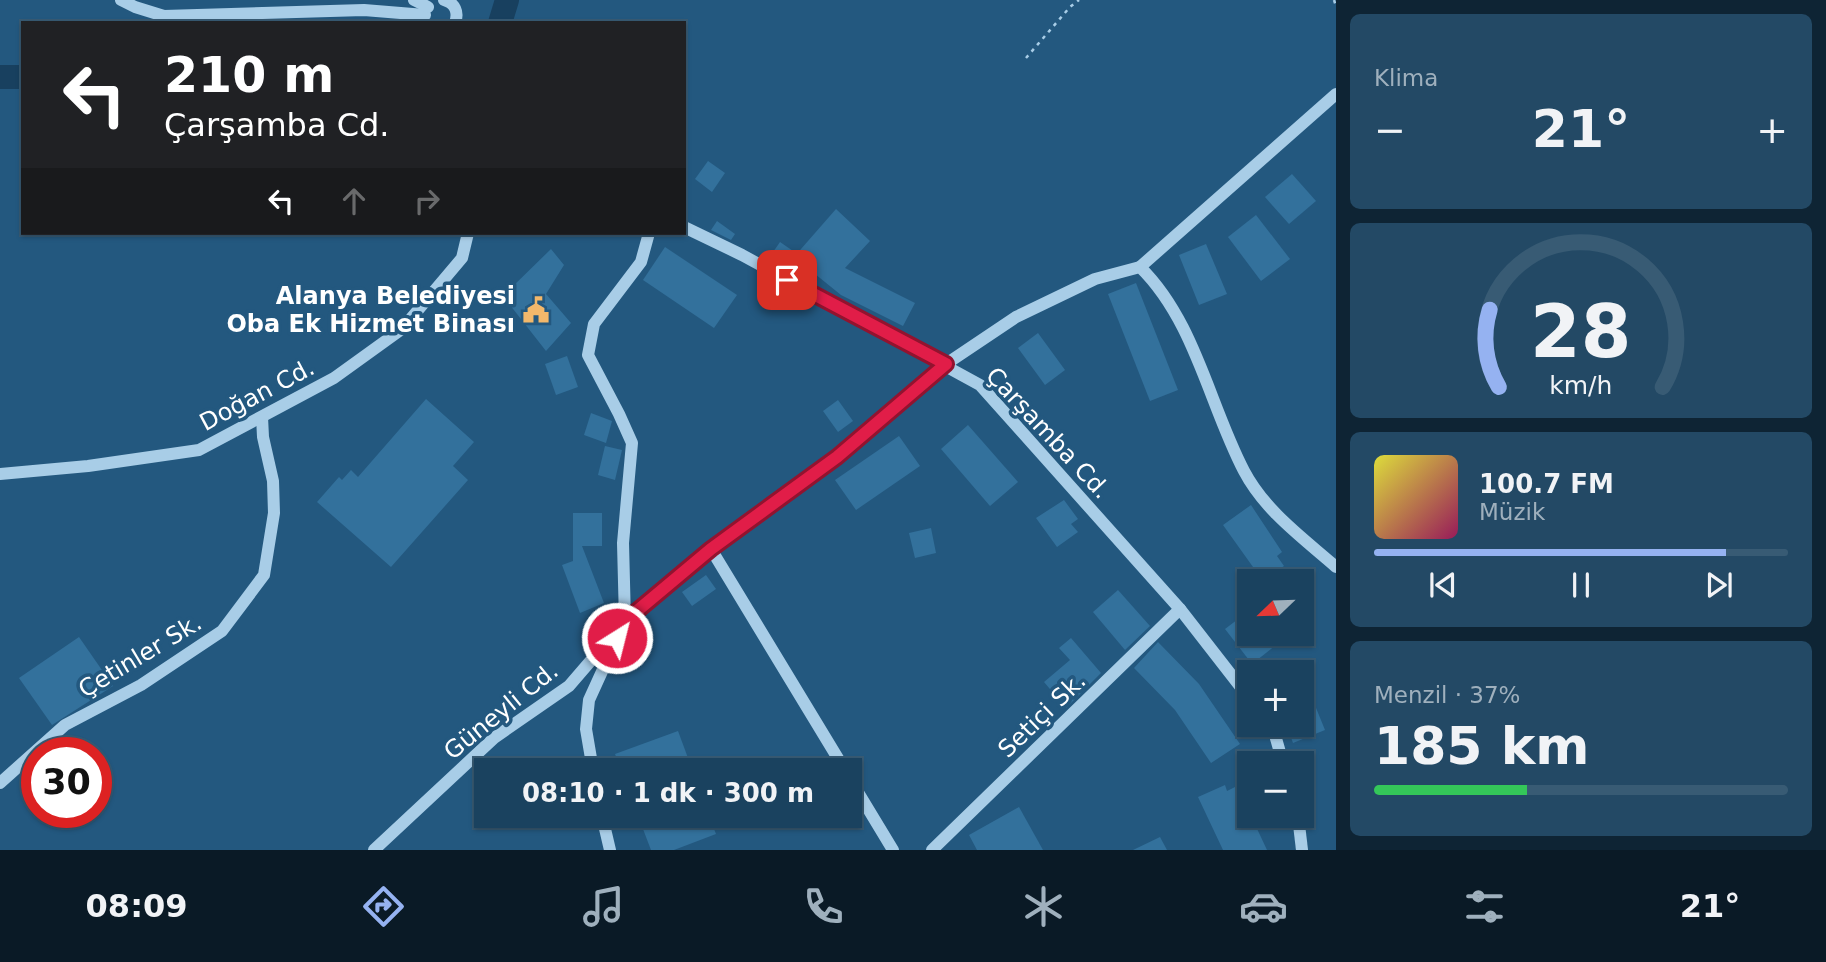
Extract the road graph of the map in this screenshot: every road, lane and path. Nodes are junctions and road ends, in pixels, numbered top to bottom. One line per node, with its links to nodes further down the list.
1 (121, 0): 6 (street)
2 (414, 0): 6 (street)
3 (1079, 0): 8 (path)
4 (1334, 0): 5 (path)
5 (1336, 6)
6 (438, 7): 7 (street)
7 (456, 21)
8 (1026, 58)
9 (1336, 94): 13 (street)
10 (686, 228): 14 (street, Çarşamba Cd.)
11 (468, 235): 15 (street, Doğan Cd.)
12 (648, 235): 20 (street)
13 (1140, 267): 14 (street, Güneyli Cd.); 18 (street)
14 (946, 364): 17 (street, Güneyli Cd.); 19 (street, Çarşamba Cd.)
15 (262, 417): 16 (street, Doğan Cd.); 26 (street, Çetinler Sk.)
16 (0, 474)
17 (711, 549): 20 (street, Güneyli Cd.); 25 (street)
18 (1336, 567)
19 (1180, 610): 21 (street, Çarşamba Cd.); 33 (street, Setiçi Sk.)
20 (625, 621): 22 (street, Güneyli Cd.); 23 (street)
21 (1237, 682)
22 (569, 686): 23 (street); 30 (street, Güneyli Cd.)
23 (589, 700): 24 (street)
24 (591, 758)
25 (838, 758)
26 (0, 783)
27 (862, 799): 32 (street)
28 (605, 828): 31 (street)
29 (1300, 828): 34 (street)
30 (374, 850)
31 (610, 850)
32 (893, 850)
33 (932, 850)
34 (1303, 850)

